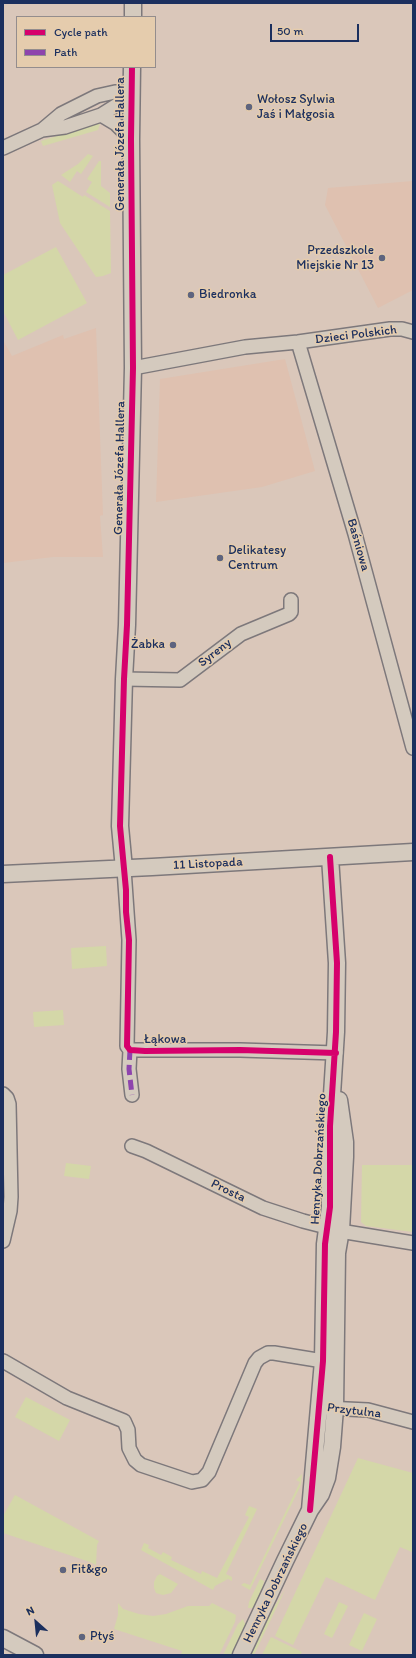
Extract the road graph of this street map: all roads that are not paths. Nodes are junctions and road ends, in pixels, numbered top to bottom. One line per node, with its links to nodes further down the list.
1 (133, 3): 2 (street)
2 (133, 16)
3 (132, 68): 4 (street, Generała Józefa Hallera)
4 (131, 92): 5 (street); 6 (street); 7 (street, Generała Józefa Hallera)
5 (101, 115): 6 (street); 7 (street)
6 (42, 130): 8 (street)
7 (131, 139): 11 (street, Generała Józefa Hallera)
8 (3, 148)
9 (413, 332): 10 (street, Dzieci Polskich)
10 (298, 342): 11 (street, Dzieci Polskich); 14 (street, Baśniowa)
11 (133, 368): 13 (street, Generała Józefa Hallera)
12 (291, 600): 13 (street, Syreny)
13 (124, 679): 17 (street, Generała Józefa Hallera)
14 (413, 748)
15 (413, 852): 16 (street, 11 Listopada)
16 (330, 856): 17 (street, 11 Listopada); 20 (street, Henryka Dobrzańskiego)
17 (124, 869): 18 (street, 11 Listopada); 19 (street, Łąkowa)
18 (3, 874)
19 (130, 1050): 20 (street, Łąkowa); 22 (street)
20 (336, 1053): 24 (street, Henryka Dobrzańskiego)
21 (3, 1094): 25 (street)
22 (132, 1094)
23 (132, 1146): 24 (street, Prosta)
24 (334, 1228): 26 (street, Prosta); 28 (street, Henryka Dobrzańskiego); 30 (street, Henryka Dobrzańskiego)
25 (3, 1241)
26 (413, 1243)
27 (3, 1361): 28 (street)
28 (323, 1362): 29 (street, Henryka Dobrzańskiego)
29 (319, 1407): 30 (street, Przytulna); 32 (street, Henryka Dobrzańskiego)
30 (334, 1408): 31 (street, Przytulna); 32 (street, Henryka Dobrzańskiego)
31 (413, 1422)
32 (310, 1510): 35 (street, Henryka Dobrzańskiego)
33 (3, 1638): 34 (street)
34 (35, 1655)
35 (241, 1655)

